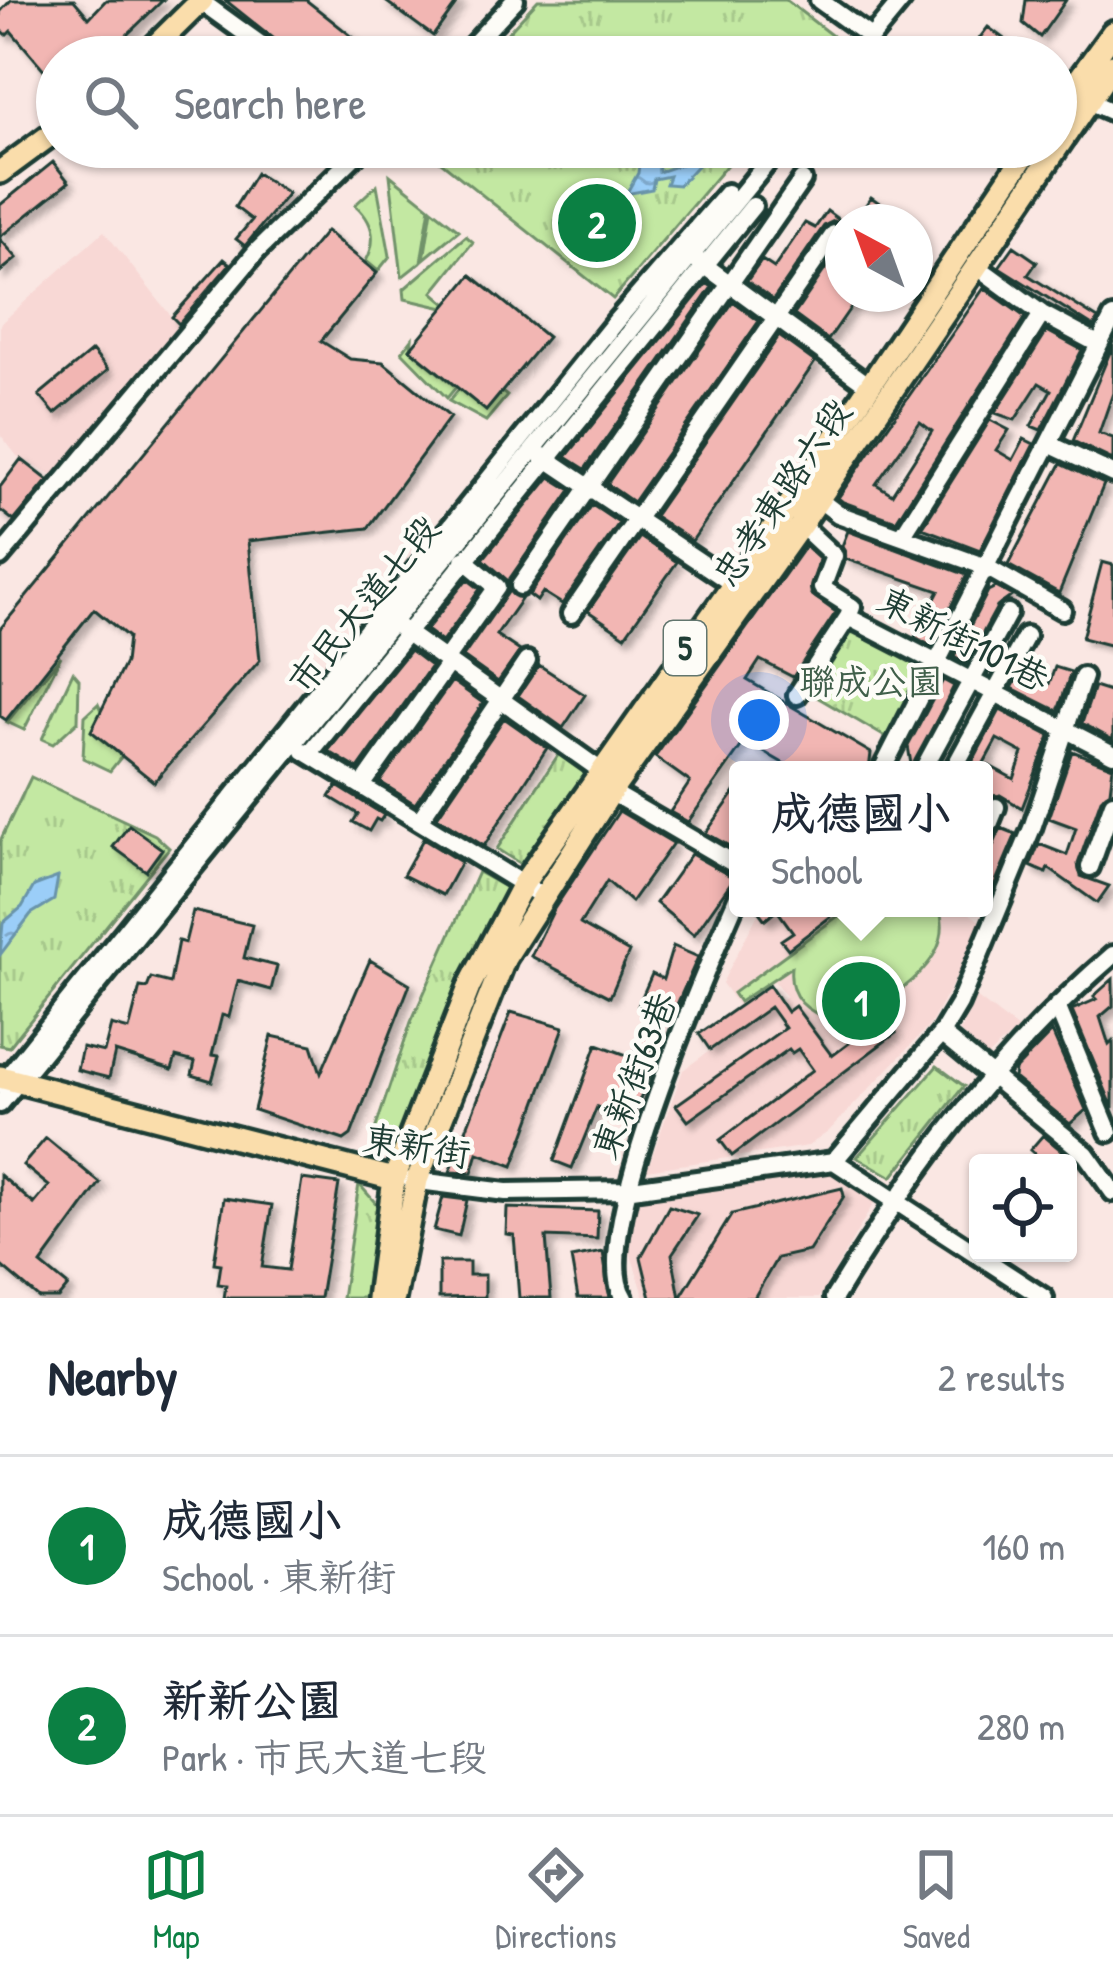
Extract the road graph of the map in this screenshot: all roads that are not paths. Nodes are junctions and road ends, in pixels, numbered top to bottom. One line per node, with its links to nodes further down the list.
1 (201, 0): 8 (main road); 9 (street)
2 (515, 0): 10 (street)
3 (820, 0): 7 (street)
4 (891, 0): 7 (street)
5 (902, 0): 12 (street)
6 (1113, 32): 14 (main road)
7 (865, 33): 11 (street)
8 (165, 36)
9 (250, 36)
10 (482, 36)
11 (862, 36)
12 (872, 36)
13 (1113, 65): 15 (main road, 忠孝東路六段 / 5)
14 (1077, 81)
15 (1088, 101): 16 (street); 17 (main road, 忠孝東路六段 / 5)
16 (1113, 112)
17 (1077, 117)
18 (36, 145): 24 (main road)
19 (342, 168): 45 (street)
20 (753, 168): 28 (street, 市民大道七段)
21 (763, 168): 28 (street, 市民大道七段)
22 (1016, 168): 35 (main road, 忠孝東路六段 / 5)
23 (1042, 168): 29 (main road, 忠孝東路六段 / 5)
24 (0, 172)
25 (802, 180): 30 (street)
26 (753, 206): 28 (street)
27 (825, 247): 33 (street)
28 (692, 256): 30 (street); 37 (street, 市民大道七段); 38 (street); 85 (street, 市民大道七段)
29 (975, 266): 31 (street); 41 (main road, 忠孝東路六段 / 5)
30 (729, 285): 33 (street); 40 (street)
31 (1042, 314): 34 (street); 44 (street)
32 (1113, 317): 34 (street)
33 (776, 318): 35 (street); 42 (street)
34 (1098, 344): 36 (street)
35 (868, 385): 41 (main road, 忠孝東路六段 / 5)
36 (1051, 445): 39 (street); 47 (street)
37 (531, 447): 38 (street); 54 (street, 市民大道七段)
38 (548, 460): 40 (street); 46 (street)
39 (1113, 474)
40 (592, 487): 42 (street); 49 (street)
41 (809, 492): 43 (main road, 忠孝東路六段 / 5); 44 (street); 48 (main road, 忠孝東路六段 / 5)
42 (637, 519): 48 (street); 52 (street)
43 (800, 525): 53 (street); 72 (main road, 忠孝東路六段 / 5)
44 (902, 536): 47 (street)
45 (0, 557)
46 (464, 560): 54 (street); 56 (street)
47 (986, 567): 50 (street); 58 (street)
48 (734, 584): 70 (main road, 忠孝東路六段 / 5)
49 (520, 586)
50 (1062, 610)
51 (1008, 613): 60 (street)
52 (572, 614)
53 (848, 617): 58 (street, 東新街101巷); 62 (street)
54 (398, 626): 56 (street); 65 (street, 市民大道七段)
55 (1026, 636): 61 (street)
56 (447, 661): 63 (street); 71 (street)
57 (527, 661): 63 (street)
58 (940, 662): 60 (street, 東新街101巷); 67 (street)
59 (1083, 676): 64 (street)
60 (973, 678): 61 (street, 東新街101巷); 68 (street)
61 (996, 689): 64 (street, 東新街101巷); 69 (street)
62 (797, 695)
63 (499, 698): 70 (street); 76 (street)
64 (1064, 726): 66 (street, 東新街101巷); 83 (street)
65 (301, 749): 71 (street); 85 (street, 市民大道七段)
66 (1113, 754)
67 (887, 761)
68 (928, 761)
69 (957, 761)
70 (600, 770): 79 (main road, 忠孝東路六段 / 5)
71 (362, 786): 76 (street)
72 (611, 791): 77 (street); 79 (main road, 忠孝東路六段 / 5)
73 (1113, 802): 78 (street)
74 (996, 807): 75 (street)
75 (993, 814)
76 (418, 820): 79 (street)
77 (729, 861)
78 (1090, 867)
79 (533, 890): 90 (main road, 忠孝東路六段 / 5)
80 (730, 917): 91 (street, 東新街63巷)
81 (1113, 955): 82 (street)
82 (1057, 1006): 84 (street); 87 (street)
83 (941, 1034): 84 (street); 89 (street)
84 (993, 1076): 88 (street); 93 (street)
85 (5, 1081): 86 (street, 市民大道七段); 90 (main road, 東新街)
86 (0, 1104)
87 (1111, 1130): 88 (street)
88 (1086, 1154): 92 (street)
89 (834, 1161): 91 (street, 東新街); 93 (street)
90 (405, 1179): 91 (street, 東新街); 94 (main road, 忠孝東路六段 / 5); 95 (main road, 忠孝東路六段 / 5)
91 (625, 1190): 96 (street, 東新街63巷)
92 (1113, 1192)
93 (894, 1199): 97 (street); 98 (street)
94 (379, 1298)
95 (394, 1298)
96 (624, 1298)
97 (834, 1298)
98 (1044, 1298)

